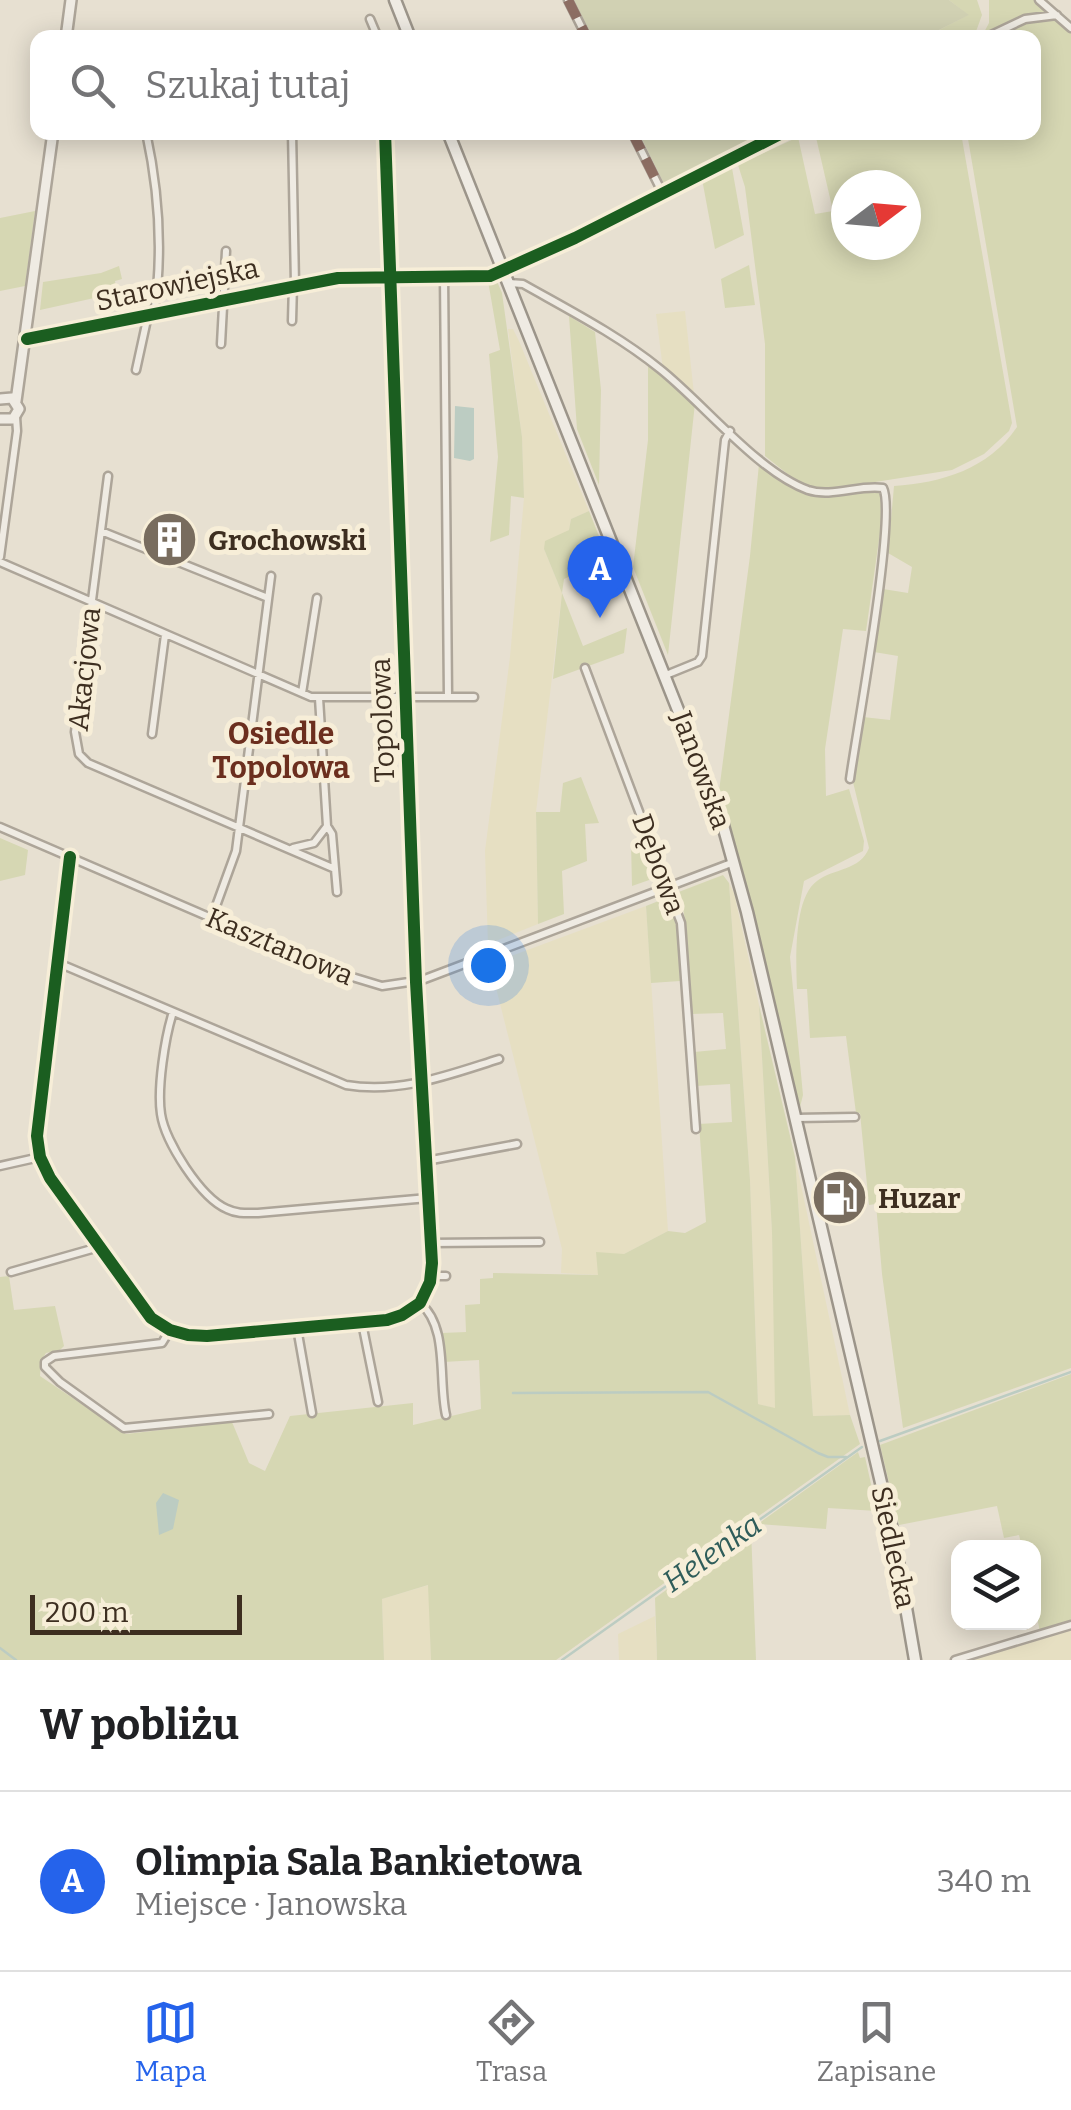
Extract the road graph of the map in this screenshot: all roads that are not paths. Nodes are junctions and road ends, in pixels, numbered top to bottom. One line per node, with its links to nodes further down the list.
1 (71, 0): 8 (street)
2 (394, 0): 10 (main road)
3 (568, 0): 11 (street)
4 (1039, 0): 5 (street)
5 (1057, 15): 7 (street); 12 (street)
6 (370, 19): 9 (street)
7 (1071, 28)
8 (67, 30)
9 (375, 30)
10 (407, 30)
11 (582, 30)
12 (1002, 30)
13 (52, 140): 30 (street)
14 (147, 140): 28 (street)
15 (292, 140): 26 (street)
16 (384, 140): 23 (street, Topolowa)
17 (451, 140): 22 (main road, Janowska)
18 (636, 140): 20 (street)
19 (768, 140): 20 (street)
20 (662, 194): 22 (street)
21 (226, 251): 27 (street)
22 (503, 271): 24 (street, Starowiejska); 25 (main road, Janowska)
23 (389, 276): 24 (street, Starowiejska); 26 (street, Starowiejska); 52 (street, Topolowa)
24 (444, 276): 50 (street)
25 (508, 283): 37 (street); 48 (main road, Janowska)
26 (294, 284): 27 (street, Starowiejska); 29 (street)
27 (223, 300): 28 (street, Starowiejska); 31 (street)
28 (151, 315): 30 (street, Starowiejska); 33 (street)
29 (292, 321)
30 (27, 339): 32 (street)
31 (221, 344)
32 (23, 362): 34 (street); 35 (street)
33 (136, 370)
34 (2, 398): 35 (street)
35 (16, 401): 36 (street)
36 (7, 419): 40 (street)
37 (730, 431): 48 (street); 55 (street)
38 (108, 476): 39 (street, Akacjowa)
39 (101, 531): 42 (street); 44 (street, Akacjowa)
40 (0, 559): 44 (street)
41 (271, 576): 42 (street)
42 (268, 598): 47 (street)
43 (316, 598): 49 (street)
44 (91, 603): 45 (street); 58 (street, Akacjowa)
45 (166, 634): 47 (street); 54 (street)
46 (585, 668): 63 (street, Dębowa)
47 (258, 674): 49 (street); 58 (street)
48 (666, 675): 61 (main road, Janowska)
49 (302, 693): 53 (street)
50 (448, 696): 51 (street); 52 (street)
51 (474, 696)
52 (405, 697): 53 (street); 67 (street, Topolowa)
53 (319, 698): 57 (street)
54 (152, 734)
55 (850, 779)
56 (0, 826): 60 (street, Kasztanowa)
57 (327, 826): 59 (street); 62 (street)
58 (239, 828): 59 (street, Akacjowa); 65 (street)
59 (286, 848): 62 (street, Akacjowa)
60 (70, 857): 65 (street, Kasztanowa); 66 (street)
61 (734, 862): 63 (street, Kasztanowa); 72 (main road, Janowska)
62 (335, 869): 64 (street)
63 (668, 886): 67 (street, Kasztanowa); 73 (street, Dębowa)
64 (337, 892)
65 (212, 918): 67 (street, Kasztanowa)
66 (56, 962): 68 (street); 75 (street)
67 (416, 982): 70 (street, Topolowa)
68 (173, 1012): 70 (street); 78 (street)
69 (499, 1058): 70 (street)
70 (422, 1083): 76 (street, Topolowa)
71 (855, 1117): 72 (street)
72 (795, 1118): 93 (main road, Janowska)
73 (696, 1129)
74 (517, 1144): 76 (street)
75 (40, 1157): 77 (street); 81 (street)
76 (426, 1162): 78 (street, Topolowa)
77 (0, 1166)
78 (428, 1198): 80 (street, Topolowa)
79 (540, 1242): 80 (street)
80 (431, 1243): 83 (street, Topolowa)
81 (98, 1248): 82 (street); 88 (street)
82 (11, 1272)
83 (431, 1276): 84 (street); 85 (street, Topolowa)
84 (446, 1276)
85 (420, 1303): 86 (street); 92 (street)
86 (362, 1322): 87 (street); 89 (street)
87 (298, 1328): 88 (street); 90 (street)
88 (170, 1330): 91 (street)
89 (378, 1402)
90 (312, 1413)
91 (269, 1414)
92 (446, 1415)
93 (870, 1435): 95 (main road, Siedlecka)
94 (1071, 1625): 96 (street)
95 (916, 1660)
96 (955, 1660)

